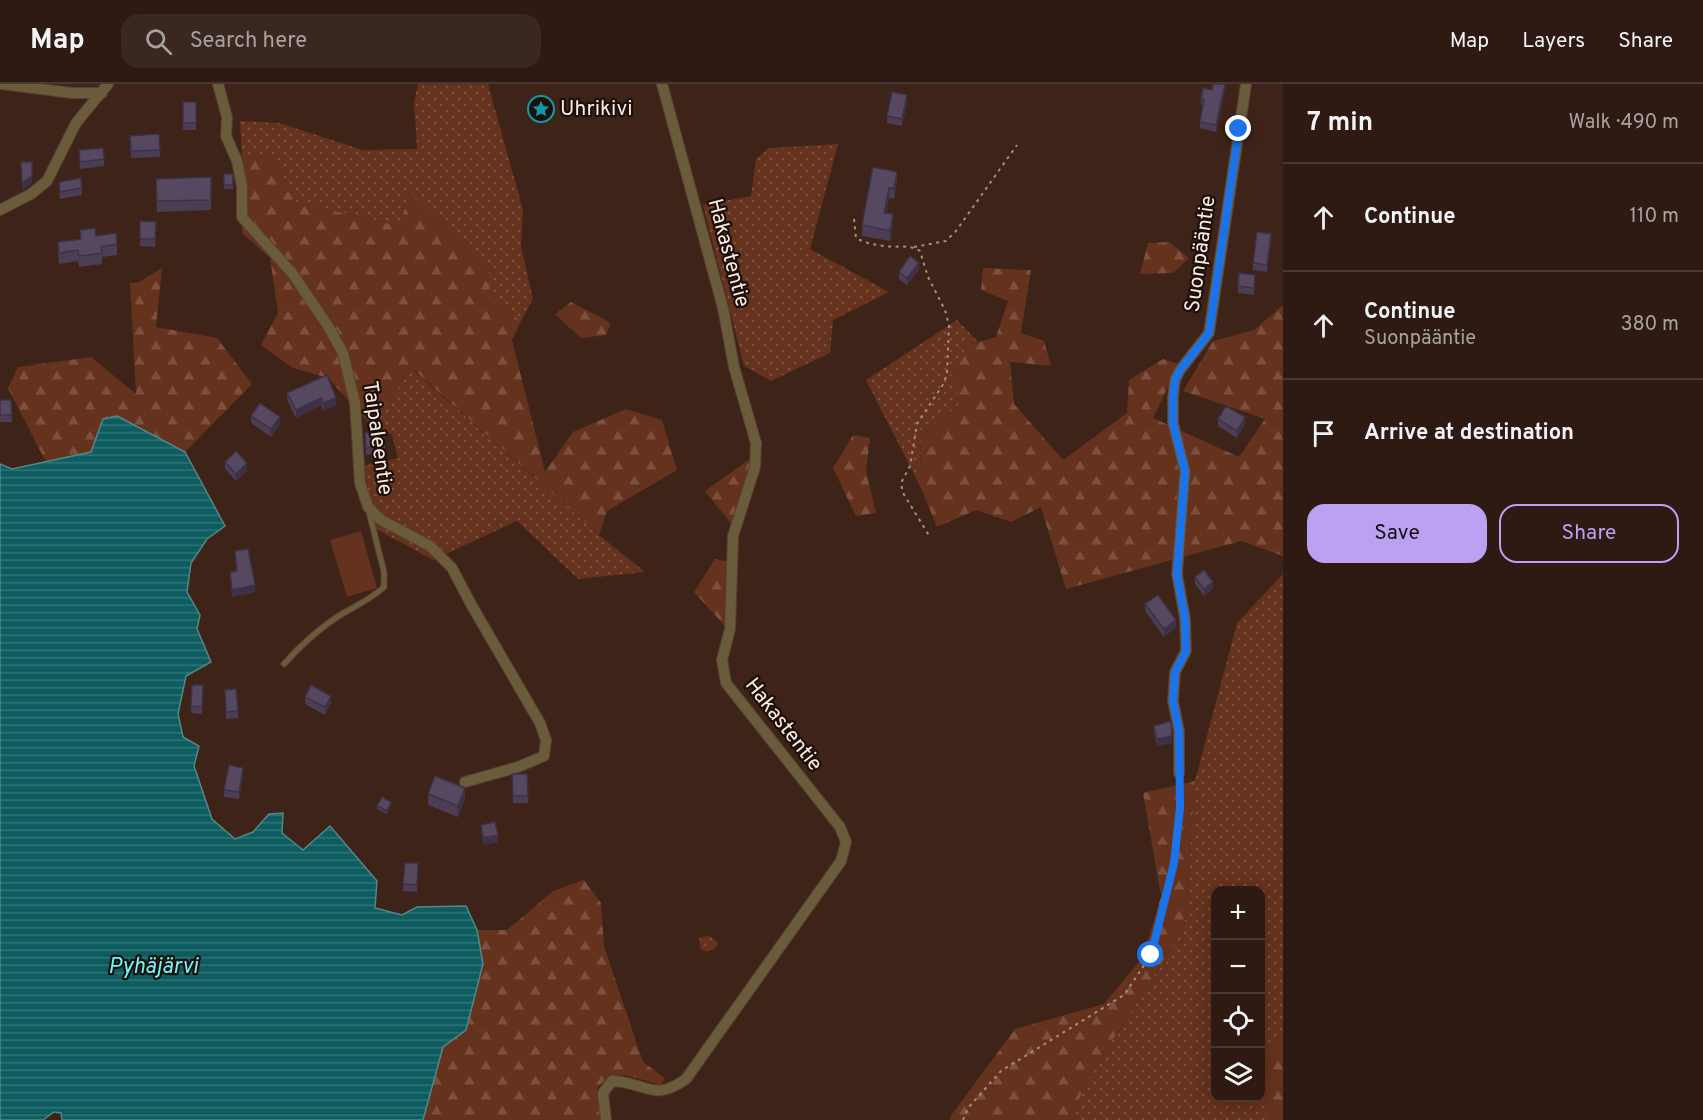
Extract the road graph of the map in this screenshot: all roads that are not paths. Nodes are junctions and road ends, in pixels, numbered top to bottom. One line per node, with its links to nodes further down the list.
1 (1, 84): 5 (street)
2 (218, 84): 7 (street, Taipaleentie)
3 (662, 84): 11 (street, Hakastentie)
4 (1246, 84): 9 (street, Suonpääntie)
5 (105, 89): 6 (street)
6 (0, 210)
7 (368, 507): 8 (lane); 10 (street, Taipaleentie)
8 (284, 664)
9 (1179, 773)
10 (465, 782)
11 (606, 1120)

